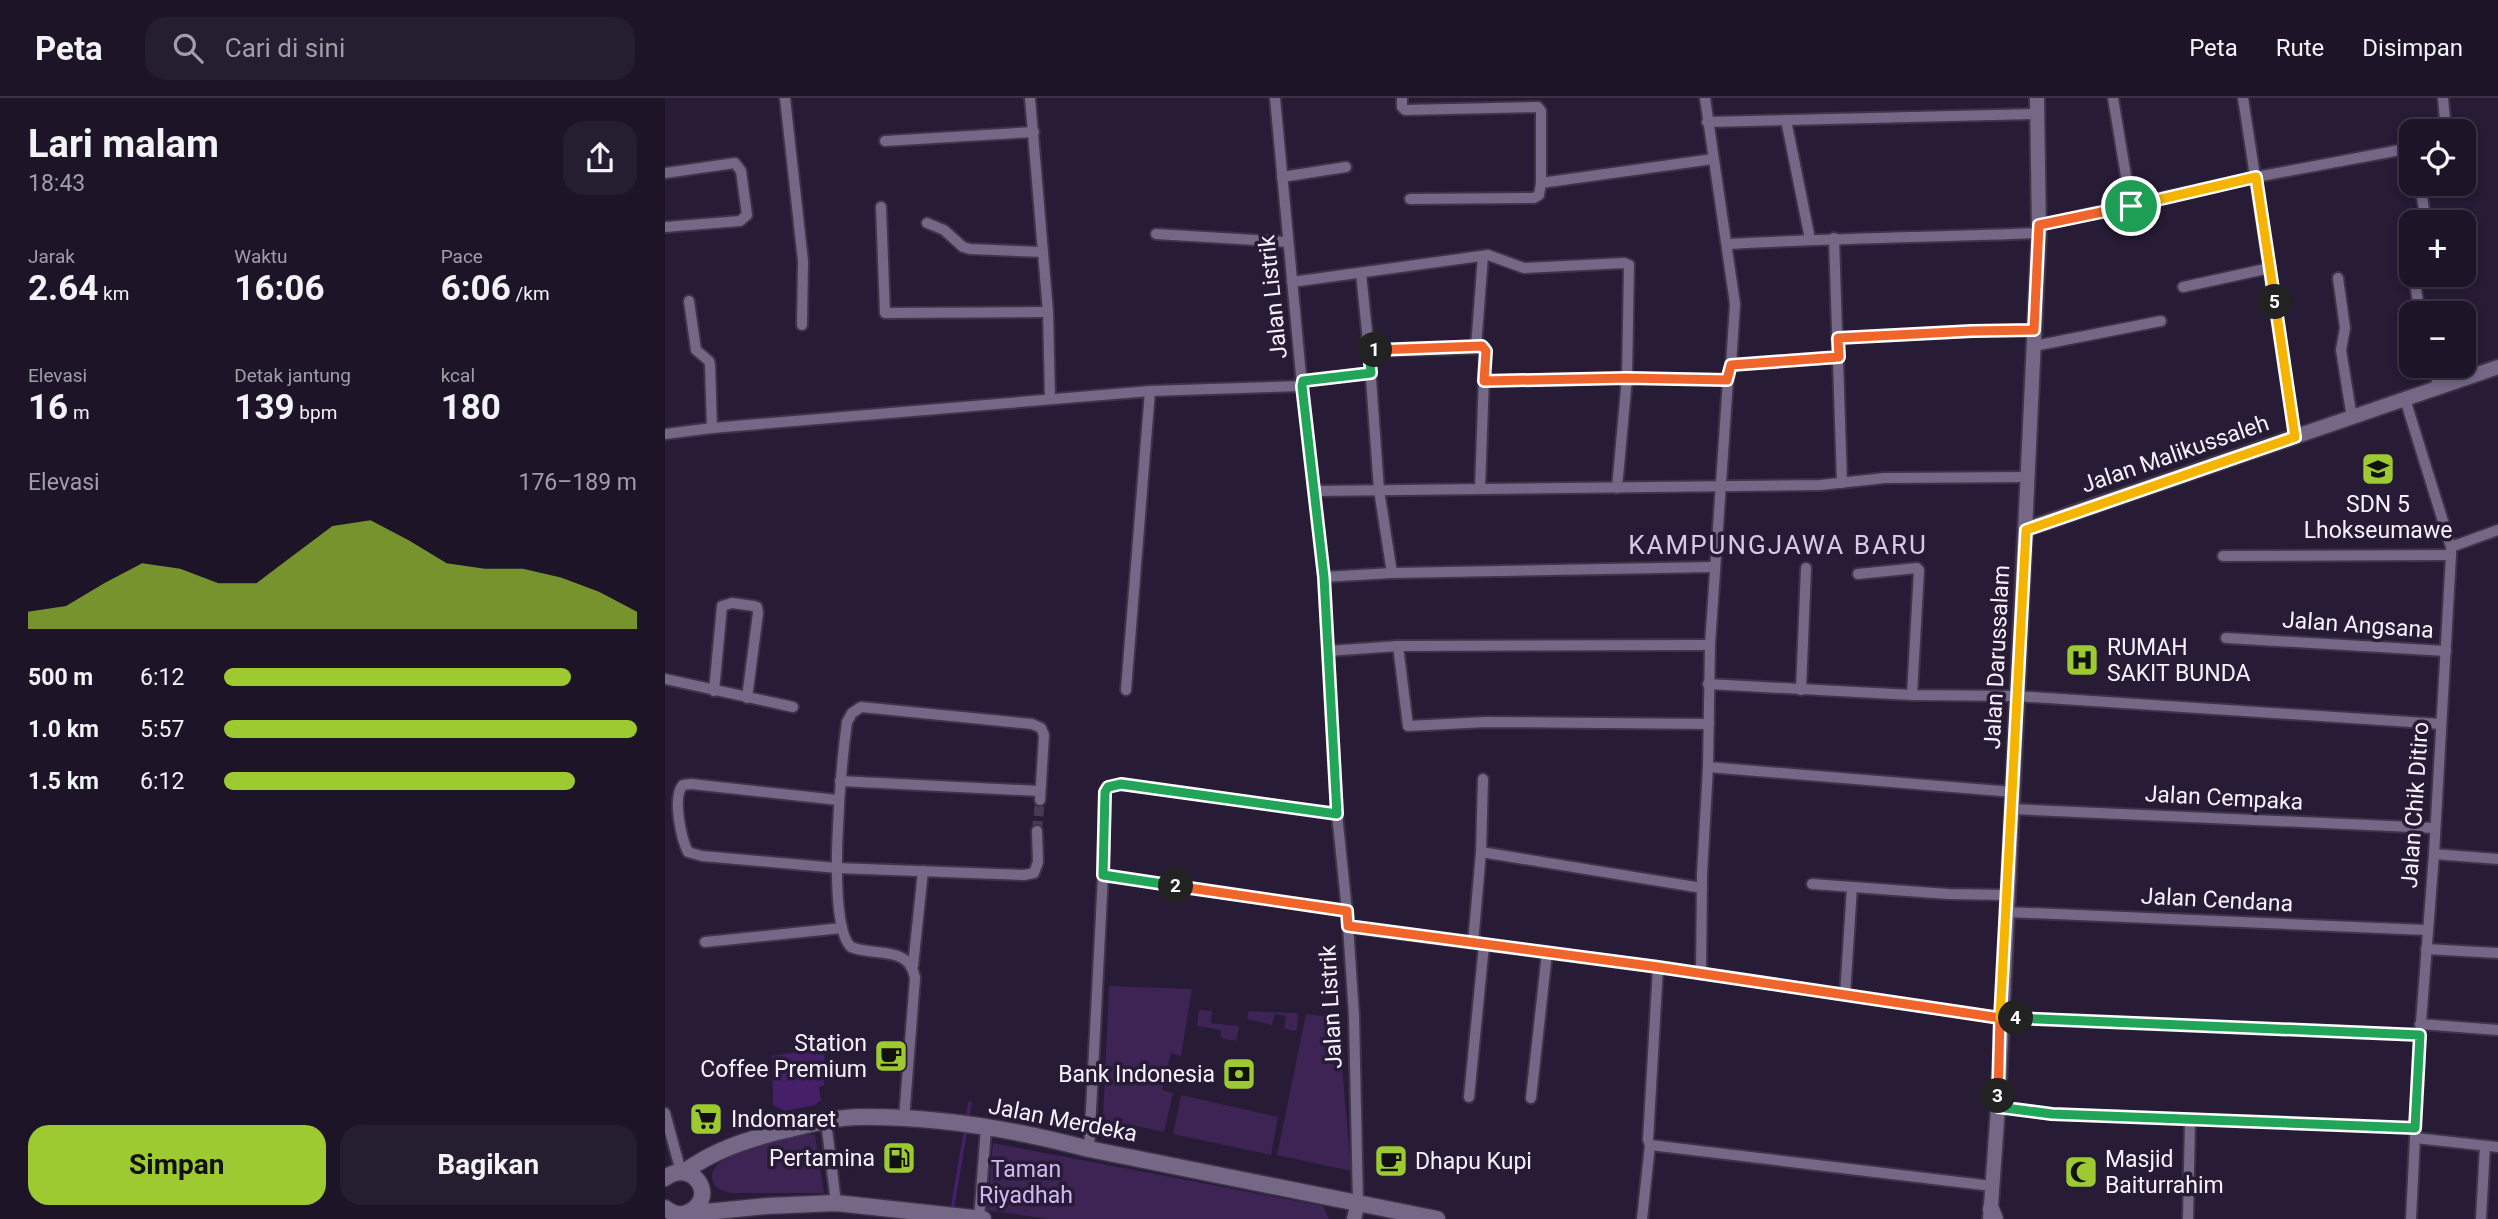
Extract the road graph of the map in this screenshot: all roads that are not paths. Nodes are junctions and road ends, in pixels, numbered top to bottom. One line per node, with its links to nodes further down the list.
1 (785, 98): 44 (street)
2 (1030, 98): 14 (street)
3 (1275, 98): 20 (street, Jalan Listrik)
4 (1402, 98): 22 (street)
5 (1705, 98): 13 (street)
6 (2037, 98): 10 (street, Jalan Darussalam)
7 (2113, 98): 24 (street)
8 (2242, 98): 21 (street)
9 (2443, 98): 11 (street)
10 (2037, 114): 12 (street); 28 (street, Jalan Darussalam)
11 (2445, 119)
12 (1786, 120): 13 (street); 31 (street)
13 (1707, 122): 17 (street)
14 (1034, 132): 15 (street); 34 (street)
15 (885, 141)
16 (2399, 151): 21 (street)
17 (1713, 159): 22 (street); 33 (street)
18 (1346, 167): 20 (street)
19 (665, 173): 27 (street)
20 (1282, 177): 32 (street, Jalan Listrik)
21 (2256, 177): 24 (street); 36 (street)
22 (1541, 183): 23 (street)
23 (1410, 199)
24 (2131, 206): 28 (street)
25 (881, 207): 42 (street)
26 (927, 223): 34 (street)
27 (665, 227)
28 (2039, 229): 30 (street); 45 (street, Jalan Darussalam)
29 (1157, 234): 32 (street)
30 (1835, 238): 31 (street); 46 (street)
31 (1810, 239): 33 (street)
32 (1289, 242): 39 (street, Jalan Listrik)
33 (1727, 244): 51 (street)
34 (1042, 252): 42 (street)
35 (1483, 256): 37 (street); 47 (street); 54 (street)
36 (2270, 268): 40 (street); 66 (street)
37 (1361, 272): 39 (street); 49 (street)
38 (2338, 278): 63 (street)
39 (1292, 282): 58 (street, Jalan Listrik)
40 (2183, 287)
41 (689, 301): 64 (street)
42 (1048, 312): 62 (street)
43 (2161, 321): 48 (street)
44 (801, 325)
45 (2034, 330): 46 (street); 48 (street, Jalan Darussalam)
46 (1838, 338): 50 (street)
47 (1476, 346): 49 (street); 57 (street)
48 (2033, 346): 67 (street, Jalan Darussalam)
49 (1369, 351): 53 (street)
50 (1839, 357): 51 (street); 68 (street)
51 (1731, 365): 56 (street)
52 (2498, 367): 59 (street, Jalan Malikussaleh)
53 (1371, 373): 58 (street); 72 (street)
54 (1627, 378): 56 (street); 57 (street); 70 (street)
55 (2436, 378): 59 (street)
56 (1727, 380): 69 (street)
57 (1484, 381): 71 (street)
58 (1303, 384): 60 (street); 73 (street, Jalan Listrik)
59 (2439, 388): 61 (street, Jalan Malikussaleh)
60 (1150, 391): 62 (street); 90 (street)
61 (2405, 399): 63 (street, Jalan Malikussaleh); 76 (street, Jalan Chik Ditiro)
62 (1050, 400): 64 (street)
63 (2352, 418): 66 (street, Jalan Malikussaleh)
64 (712, 428): 65 (street)
65 (665, 434)
66 (2295, 437): 74 (street, Jalan Malikussaleh)
67 (2028, 477): 68 (street); 74 (street, Jalan Darussalam)
68 (1842, 482): 69 (street)
69 (1721, 486): 70 (street); 78 (street)
70 (1617, 488): 71 (street)
71 (1480, 489): 72 (street)
72 (1379, 490): 73 (street); 80 (street)
73 (1315, 491): 82 (street, Jalan Listrik)
74 (2026, 530): 94 (street, Jalan Darussalam)
75 (2498, 530): 76 (street)
76 (2451, 551): 77 (street); 87 (street, Jalan Chik Ditiro)
77 (2223, 556)
78 (1714, 567): 80 (street); 84 (street)
79 (1805, 568): 91 (street)
80 (1392, 573): 82 (street)
81 (1858, 574): 93 (street)
82 (1324, 577): 86 (street, Jalan Listrik)
83 (2225, 638): 87 (street, Jalan Angsana)
84 (1710, 645): 85 (street); 89 (street)
85 (1398, 646): 86 (street); 97 (street)
86 (1328, 650): 105 (street, Jalan Listrik)
87 (2446, 652): 98 (street, Jalan Chik Ditiro)
88 (665, 679): 92 (street)
89 (1708, 684): 91 (street); 97 (street)
90 (1126, 690)
91 (1801, 690): 93 (street)
92 (714, 691): 95 (street); 95 (street)
93 (1912, 695): 94 (street)
94 (2017, 696): 98 (street); 102 (street, Jalan Darussalam)
95 (747, 698): 96 (street)
96 (793, 707)
97 (1709, 723): 99 (street)
98 (2441, 724): 106 (street, Jalan Chik Ditiro)
99 (1708, 768): 102 (street); 116 (street)
100 (1483, 779): 108 (street)
101 (840, 781): 101 (street); 103 (street)
102 (2013, 792): 104 (street, Jalan Darussalam)
103 (838, 800): 111 (street); 111 (street)
104 (2012, 809): 106 (street, Jalan Cempaka); 117 (street, Jalan Darussalam)
105 (1337, 814): 113 (street); 118 (street, Jalan Listrik)
106 (2434, 828): 109 (street, Jalan Chik Ditiro)
107 (1037, 831): 112 (street)
108 (1481, 852): 116 (street); 124 (street)
109 (2434, 854): 110 (street); 122 (street, Jalan Chik Ditiro)
110 (2498, 859)
111 (837, 868): 112 (street); 121 (street)
112 (923, 872): 128 (street)
113 (1103, 875): 118 (street); 147 (street)
114 (1812, 884): 115 (street)
115 (1852, 887): 117 (street); 131 (street)
116 (1702, 888): 130 (street)
117 (2007, 895): 119 (street, Jalan Darussalam)
118 (1347, 911): 120 (street, Jalan Listrik)
119 (2006, 912): 122 (street, Jalan Cendana); 132 (street, Jalan Darussalam)
120 (1348, 926): 124 (street); 151 (street, Jalan Listrik)
121 (842, 928): 123 (street); 128 (street)
122 (2426, 930): 125 (street, Jalan Chik Ditiro)
123 (705, 942)
124 (1478, 944): 126 (street); 135 (street)
125 (2426, 949): 127 (street); 133 (street, Jalan Chik Ditiro)
126 (1547, 953): 129 (street); 136 (street)
127 (2498, 953)
128 (912, 967): 139 (street)
129 (1658, 967): 130 (street); 144 (street)
130 (1701, 974): 131 (street)
131 (1845, 995): 132 (street)
132 (2000, 1018): 133 (street); 137 (street, Jalan Darussalam)
133 (2420, 1029): 134 (street); 143 (street, Jalan Chik Ditiro)
134 (2498, 1030)
135 (1469, 1097)
136 (1531, 1098)
137 (1998, 1107): 140 (street); 149 (street, Jalan Darussalam)
138 (665, 1113): 148 (street)
139 (904, 1119): 141 (main road, Jalan Merdeka); 142 (main road, Jalan Merdeka)
140 (2190, 1119): 143 (street); 160 (street)
141 (826, 1121): 148 (main road, Jalan Merdeka); 150 (street)
142 (983, 1128): 147 (main road, Jalan Merdeka); 156 (street)
143 (2415, 1133): 145 (street); 161 (street, Jalan Chik Ditiro)
144 (1650, 1145): 149 (street); 159 (street)
145 (2485, 1146): 146 (street); 162 (street)
146 (2498, 1147)
147 (1089, 1149): 151 (main road, Jalan Merdeka)
148 (672, 1173): 152 (main road)
149 (1992, 1186): 155 (street, Jalan Darussalam)
150 (836, 1203): 153 (main road); 154 (main road)
151 (1358, 1203): 157 (street); 158 (main road, Jalan Merdeka)
152 (675, 1214): 153 (main road)
153 (712, 1216)
154 (936, 1216): 156 (main road)
155 (1992, 1216)
156 (977, 1218)
157 (1353, 1219)
158 (1437, 1219)
159 (1642, 1219)
160 (2188, 1219)
161 (2411, 1219)
162 (2481, 1219)

